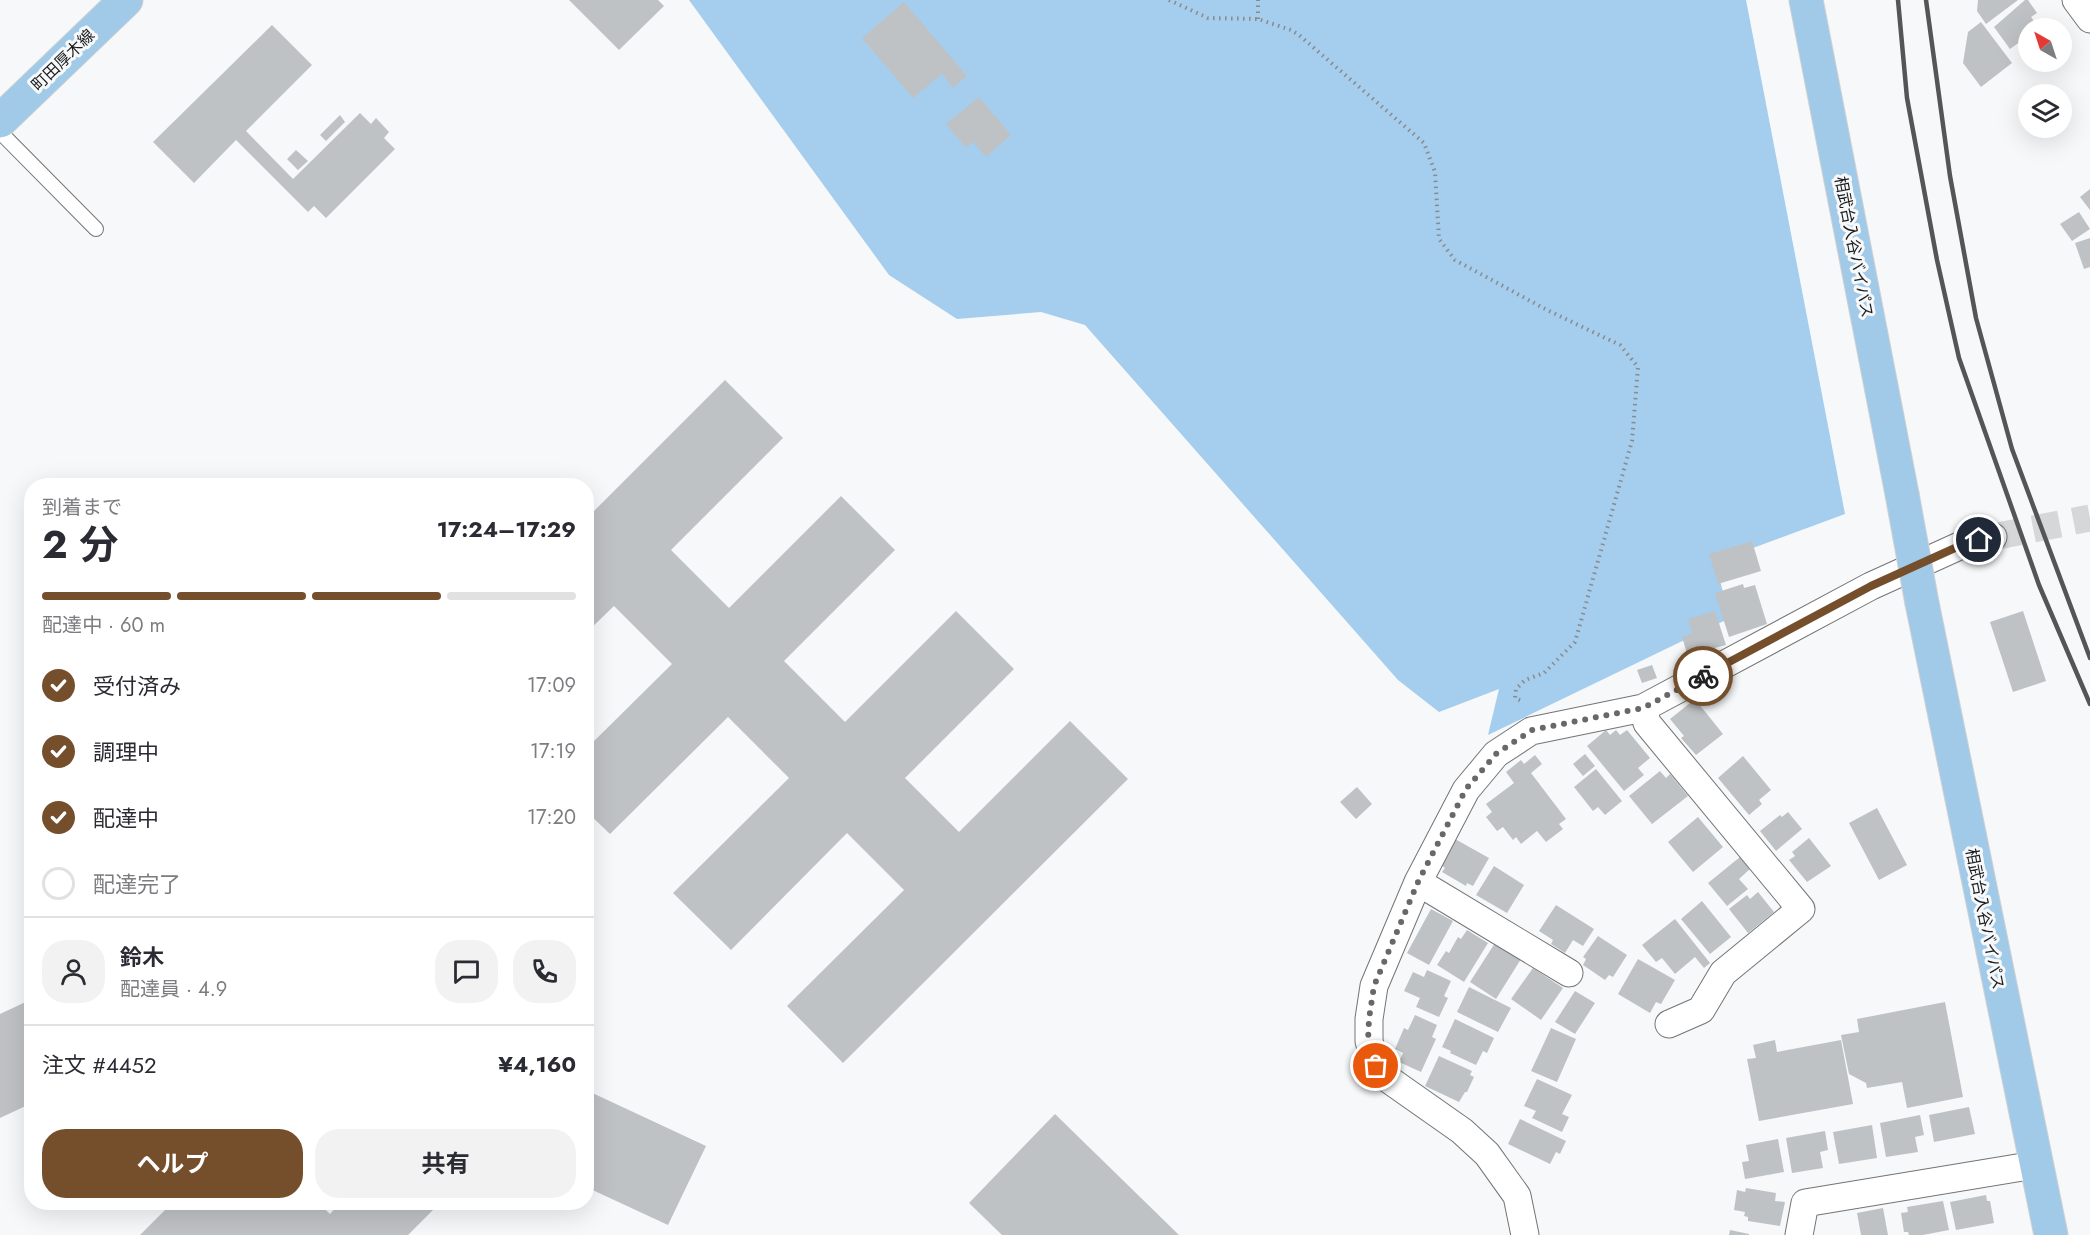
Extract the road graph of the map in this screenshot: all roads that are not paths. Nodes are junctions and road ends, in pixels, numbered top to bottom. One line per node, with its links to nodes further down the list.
1 (126, 0): 5 (main road, 町田厚木線)
2 (1806, 0): 13 (main road, 相武台入谷バイパス, bridge)
3 (2076, 0): 4 (street)
4 (2090, 19)
5 (0, 121)
6 (0, 132): 7 (lane)
7 (96, 229)
8 (1993, 537): 9 (street)
9 (1643, 708): 10 (street); 12 (street)
10 (1418, 882): 11 (street); 14 (street)
11 (1569, 973)
12 (1669, 1023)
13 (2035, 1165): 15 (street); 16 (main road, 相武台入谷バイパス)
14 (1525, 1235)
15 (1799, 1235)
16 (2051, 1235)

